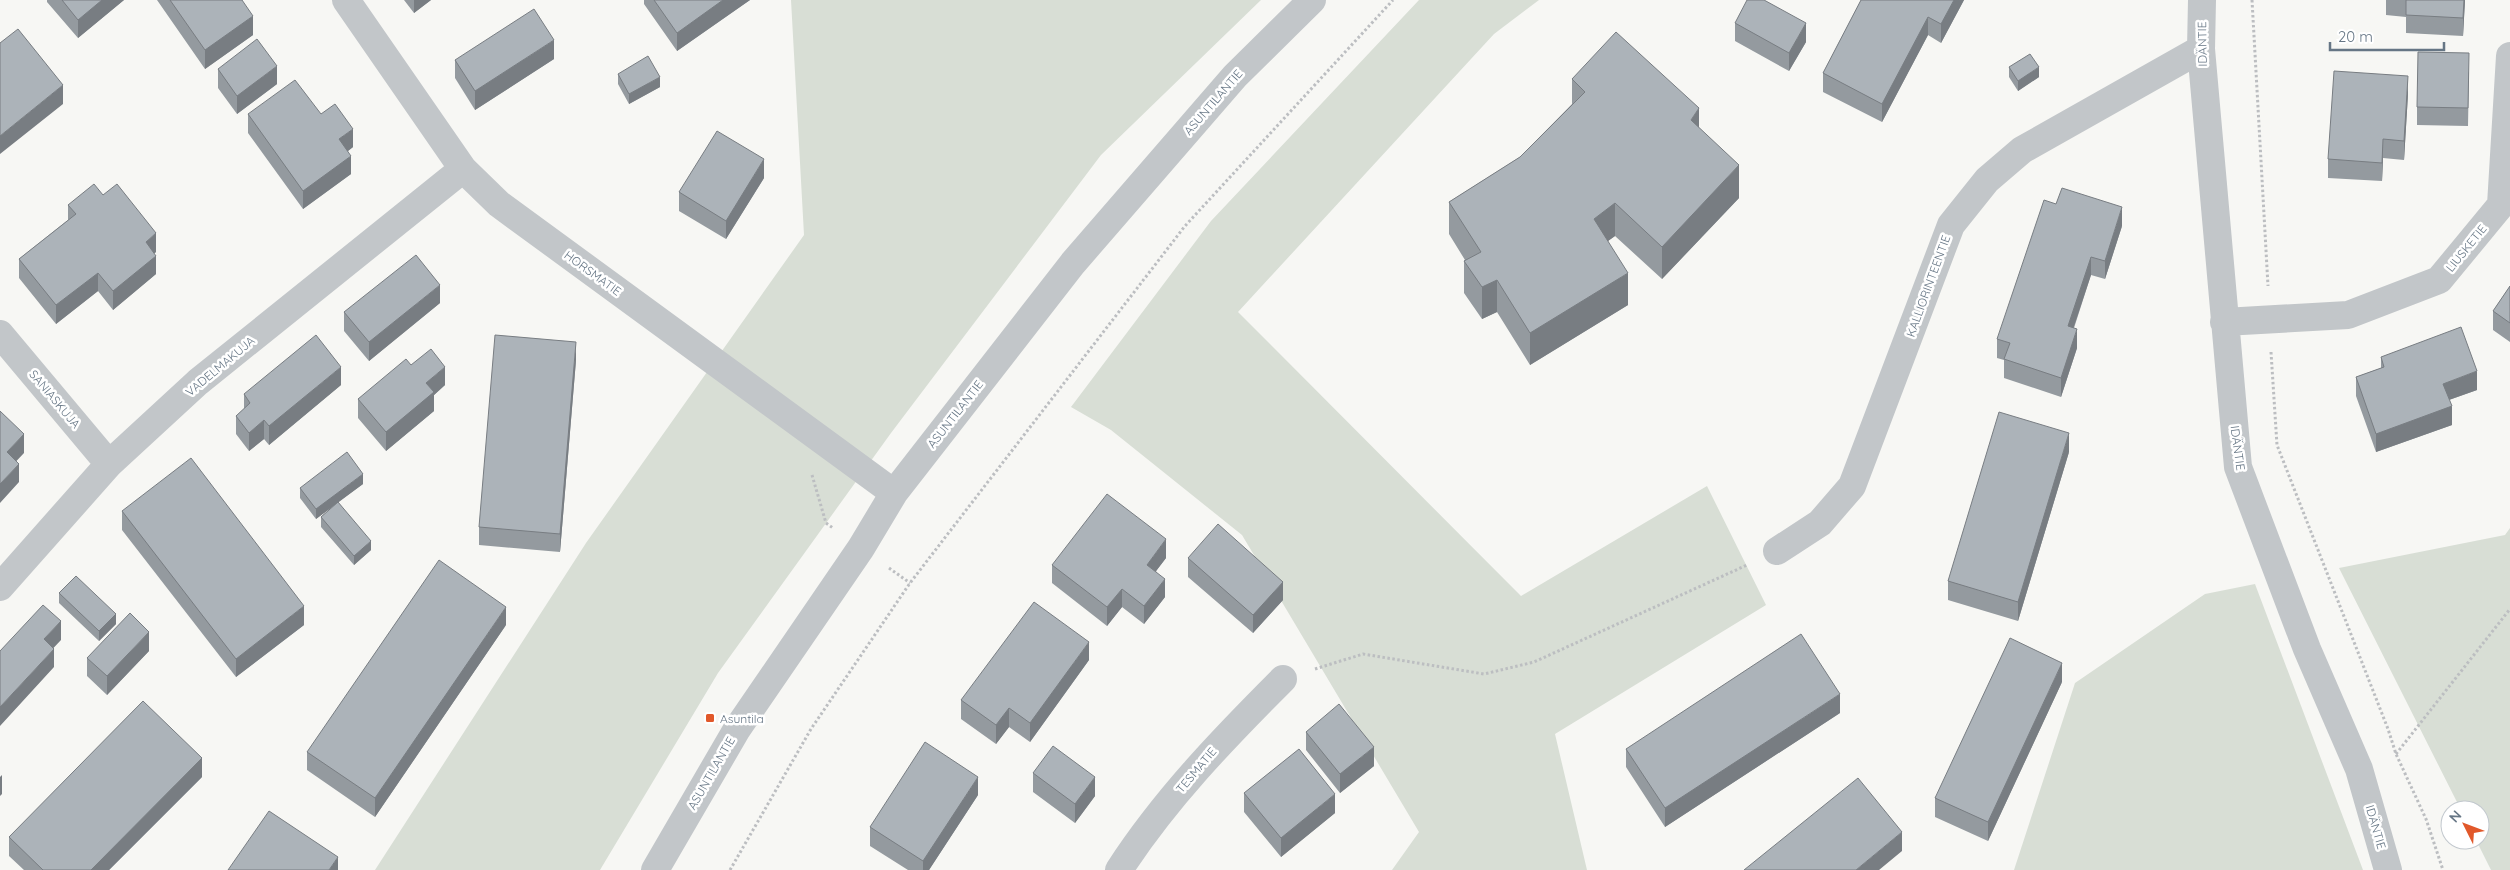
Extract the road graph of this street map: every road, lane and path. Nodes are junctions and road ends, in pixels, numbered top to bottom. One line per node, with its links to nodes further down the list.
1 (346, 0): 8 (street, HORSMATIE)
2 (1312, 0): 13 (street, ASUNTILANTIE)
3 (1393, 0): 20 (path)
4 (2202, 0): 6 (street, IDÄNTIE)
5 (2252, 0): 9 (path)
6 (2201, 48): 10 (street, IDÄNTIE); 14 (street, KALLIORINTEENTIE)
7 (2510, 56): 9 (street, LIUSKETIE)
8 (463, 169): 12 (street, VADELMAKUJA); 13 (street, HORSMATIE)
9 (2269, 320): 10 (street, LIUSKETIE); 18 (path)
10 (2224, 322): 22 (street, IDÄNTIE)
11 (0, 334): 12 (street, SANIASKUJA)
12 (109, 464): 15 (street, VADELMAKUJA)
13 (894, 493): 19 (street, ASUNTILANTIE)
14 (1778, 551): 17 (path)
15 (0, 587)
16 (2510, 610): 18 (path)
17 (1283, 679): 21 (street, TESMATIE)
18 (2396, 754): 23 (path)
19 (655, 870)
20 (730, 870)
21 (1119, 870)
22 (2388, 870)
23 (2443, 870)

